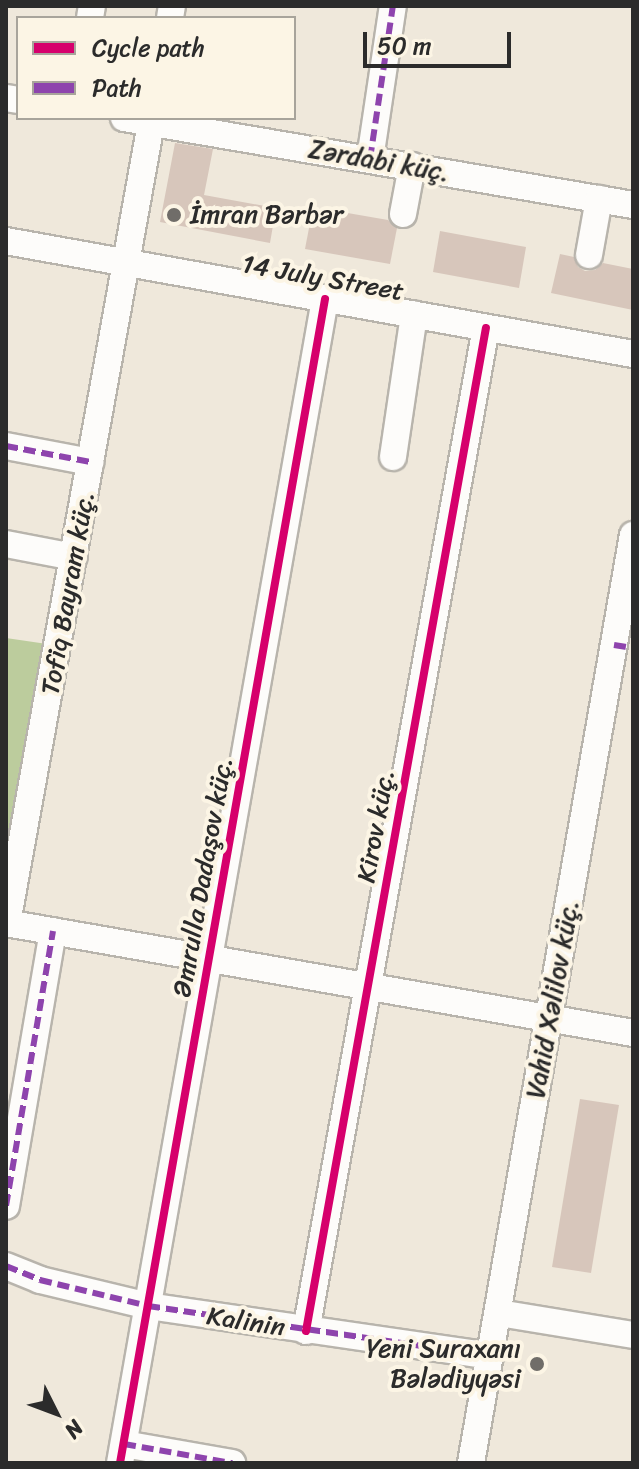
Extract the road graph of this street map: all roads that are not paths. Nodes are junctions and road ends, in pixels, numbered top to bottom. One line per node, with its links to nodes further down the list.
1 (393, 6): 3 (street)
2 (151, 120): 3 (street, Zərdabi küç.); 10 (street, Tofiq Bayram küç.)
3 (370, 159): 4 (street, Zərdabi küç.)
4 (412, 166): 5 (street, Zərdabi küç.); 7 (street)
5 (599, 199): 6 (street, Zərdabi küç.); 9 (street)
6 (633, 205)
7 (403, 214)
8 (6, 241): 10 (street, 14 July Street)
9 (589, 255)
10 (128, 263): 11 (street, 14 July Street); 17 (street, Tofiq Bayram küç.)
11 (325, 299): 12 (street, 14 July Street); 24 (street, Əmrulla Dadaşov küç.)
12 (414, 315): 13 (street, 14 July Street); 16 (street)
13 (486, 328): 14 (street, 14 July Street); 25 (street, Kirov küç.)
14 (633, 354)
15 (6, 446): 17 (street)
16 (393, 457)
17 (91, 462): 20 (street, Tofiq Bayram küç.)
18 (633, 535): 21 (street, Vahid Xəlilov küç.)
19 (6, 544): 20 (street)
20 (74, 557): 22 (street, Tofiq Bayram küç.)
21 (624, 646): 26 (street, Vahid Xəlilov küç.)
22 (6, 923): 23 (street)
23 (53, 931): 24 (street); 28 (street)
24 (209, 959): 25 (street); 30 (street, Əmrulla Dadaşov küç.)
25 (368, 986): 26 (street); 32 (street, Kirov küç.)
26 (550, 1019): 27 (street); 31 (street, Vahid Xəlilov küç.)
27 (633, 1033)
28 (6, 1206)
29 (6, 1266): 30 (street, Kalinin)
30 (148, 1306): 32 (street, Kalinin); 35 (street, Əmrulla Dadaşov küç.)
31 (499, 1313): 33 (street); 34 (street, Vahid Xəlilov küç.)
32 (306, 1331): 34 (street, Kalinin)
33 (633, 1335)
34 (490, 1356): 37 (street, Vahid Xəlilov küç.)
35 (122, 1454): 36 (street)
36 (232, 1463)
37 (471, 1463)

